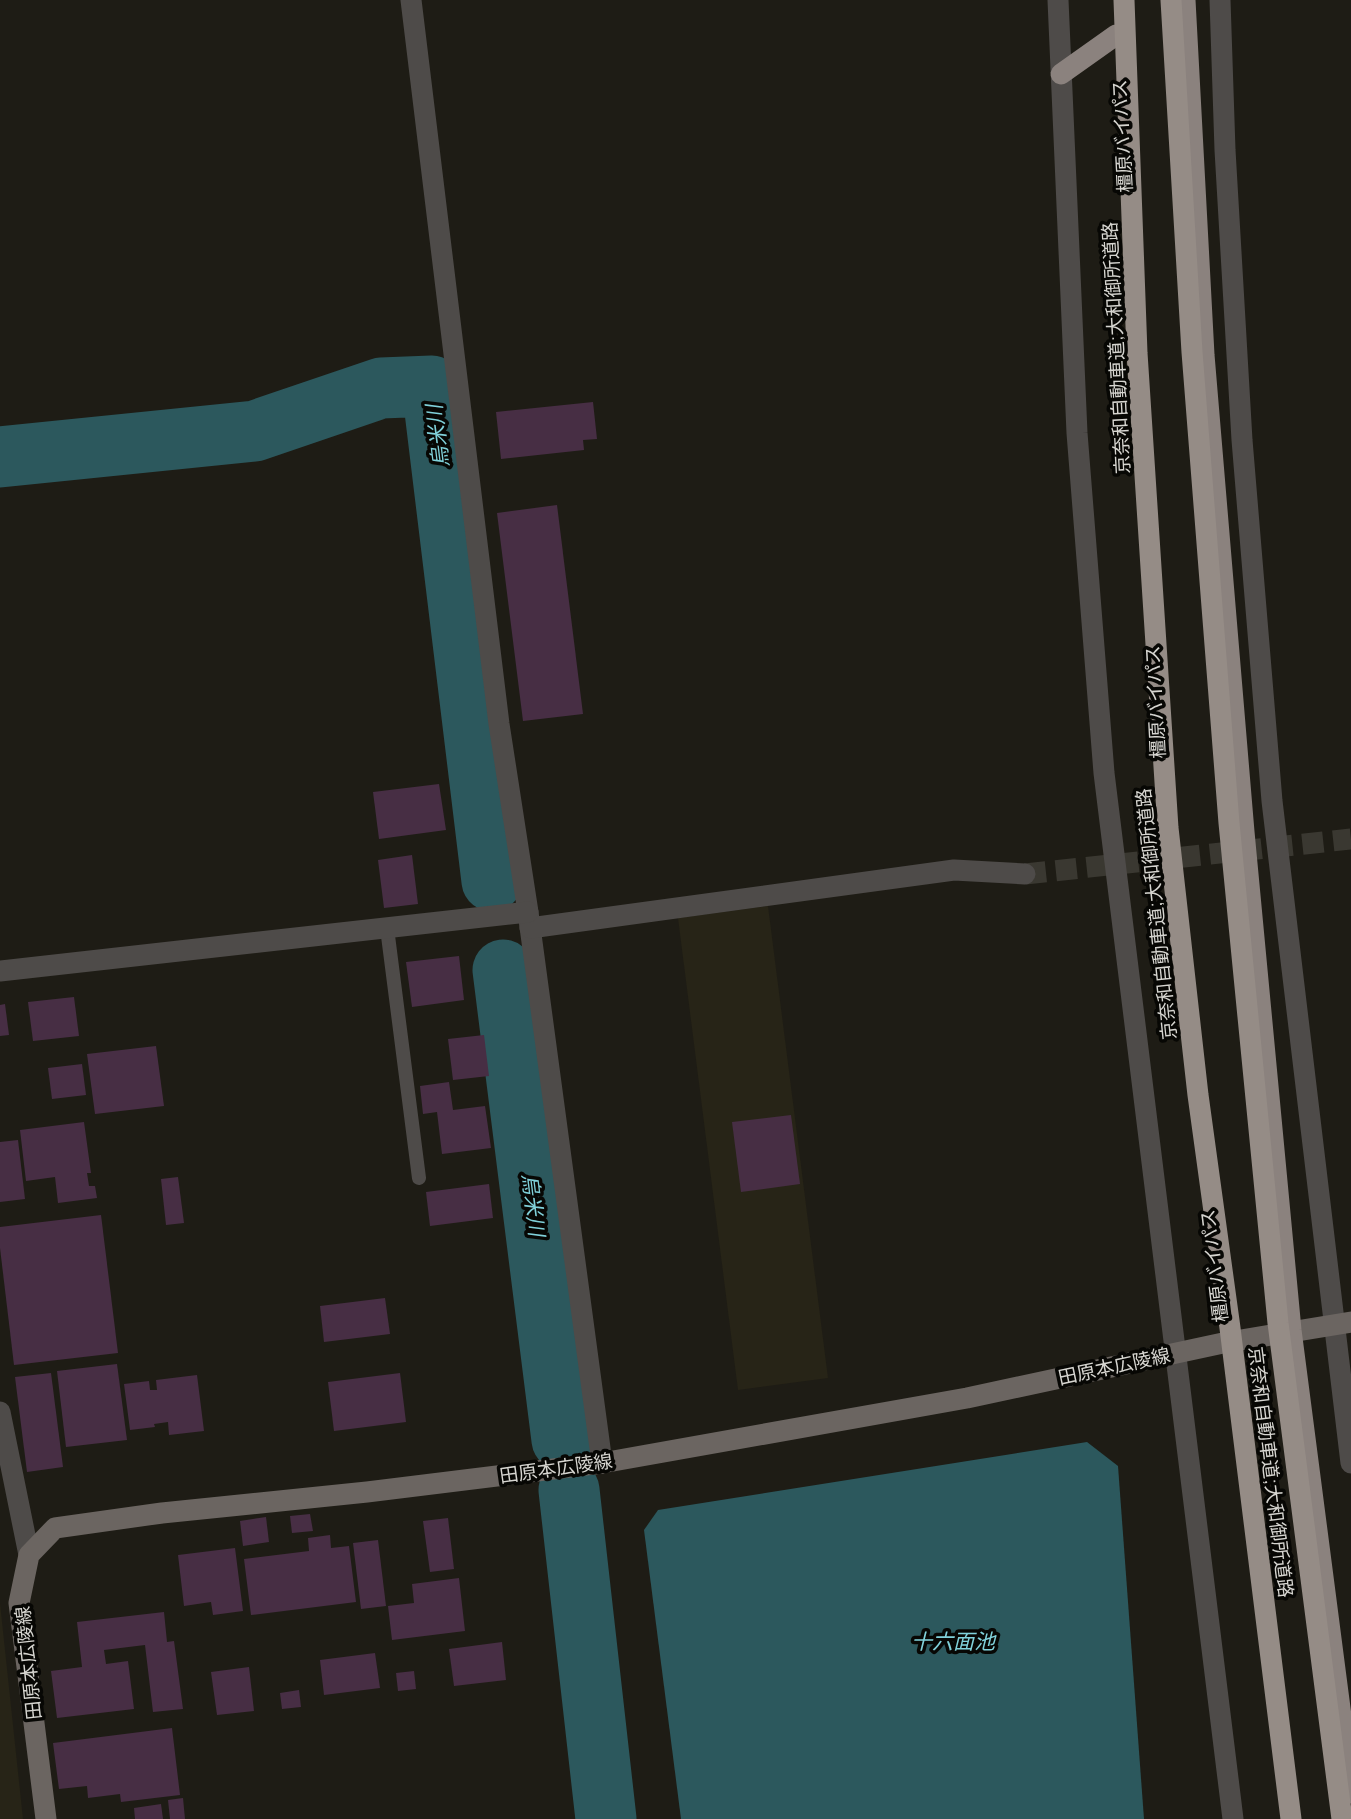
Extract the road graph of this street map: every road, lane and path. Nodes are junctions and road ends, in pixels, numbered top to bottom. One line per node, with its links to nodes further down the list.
1 (411, 0): 11 (street)
2 (1059, 0): 9 (street)
3 (1114, 0): 8 (highway, 橿原バイパス)
4 (1124, 0): 27 (highway, 京奈和自動車道;大和御所道路, bridge)
5 (1171, 0): 28 (highway, 京奈和自動車道;大和御所道路, bridge)
6 (1185, 0): 16 (highway)
7 (1220, 0): 15 (street)
8 (1116, 35): 9 (highway); 17 (highway, 橿原バイパス)
9 (1061, 74): 18 (street)
10 (1025, 874): 11 (street)
11 (529, 920): 12 (street); 20 (street)
12 (387, 928): 13 (street); 14 (lane)
13 (0, 971)
14 (419, 1178)
15 (1342, 1324): 16 (main road, 田原本広陵線); 21 (street)
16 (1291, 1331): 17 (main road, 田原本広陵線); 23 (highway)
17 (1223, 1343): 18 (main road, 田原本広陵線); 26 (highway, 橿原バイパス)
18 (1176, 1353): 20 (main road, 田原本広陵線); 25 (street)
19 (0, 1412): 22 (street)
20 (602, 1462): 22 (main road, 田原本広陵線)
21 (1351, 1463)
22 (29, 1555): 24 (main road, 田原本広陵線)
23 (1351, 1793)
24 (46, 1819)
25 (1233, 1819)
26 (1281, 1819)
27 (1291, 1819)
28 (1342, 1819)

